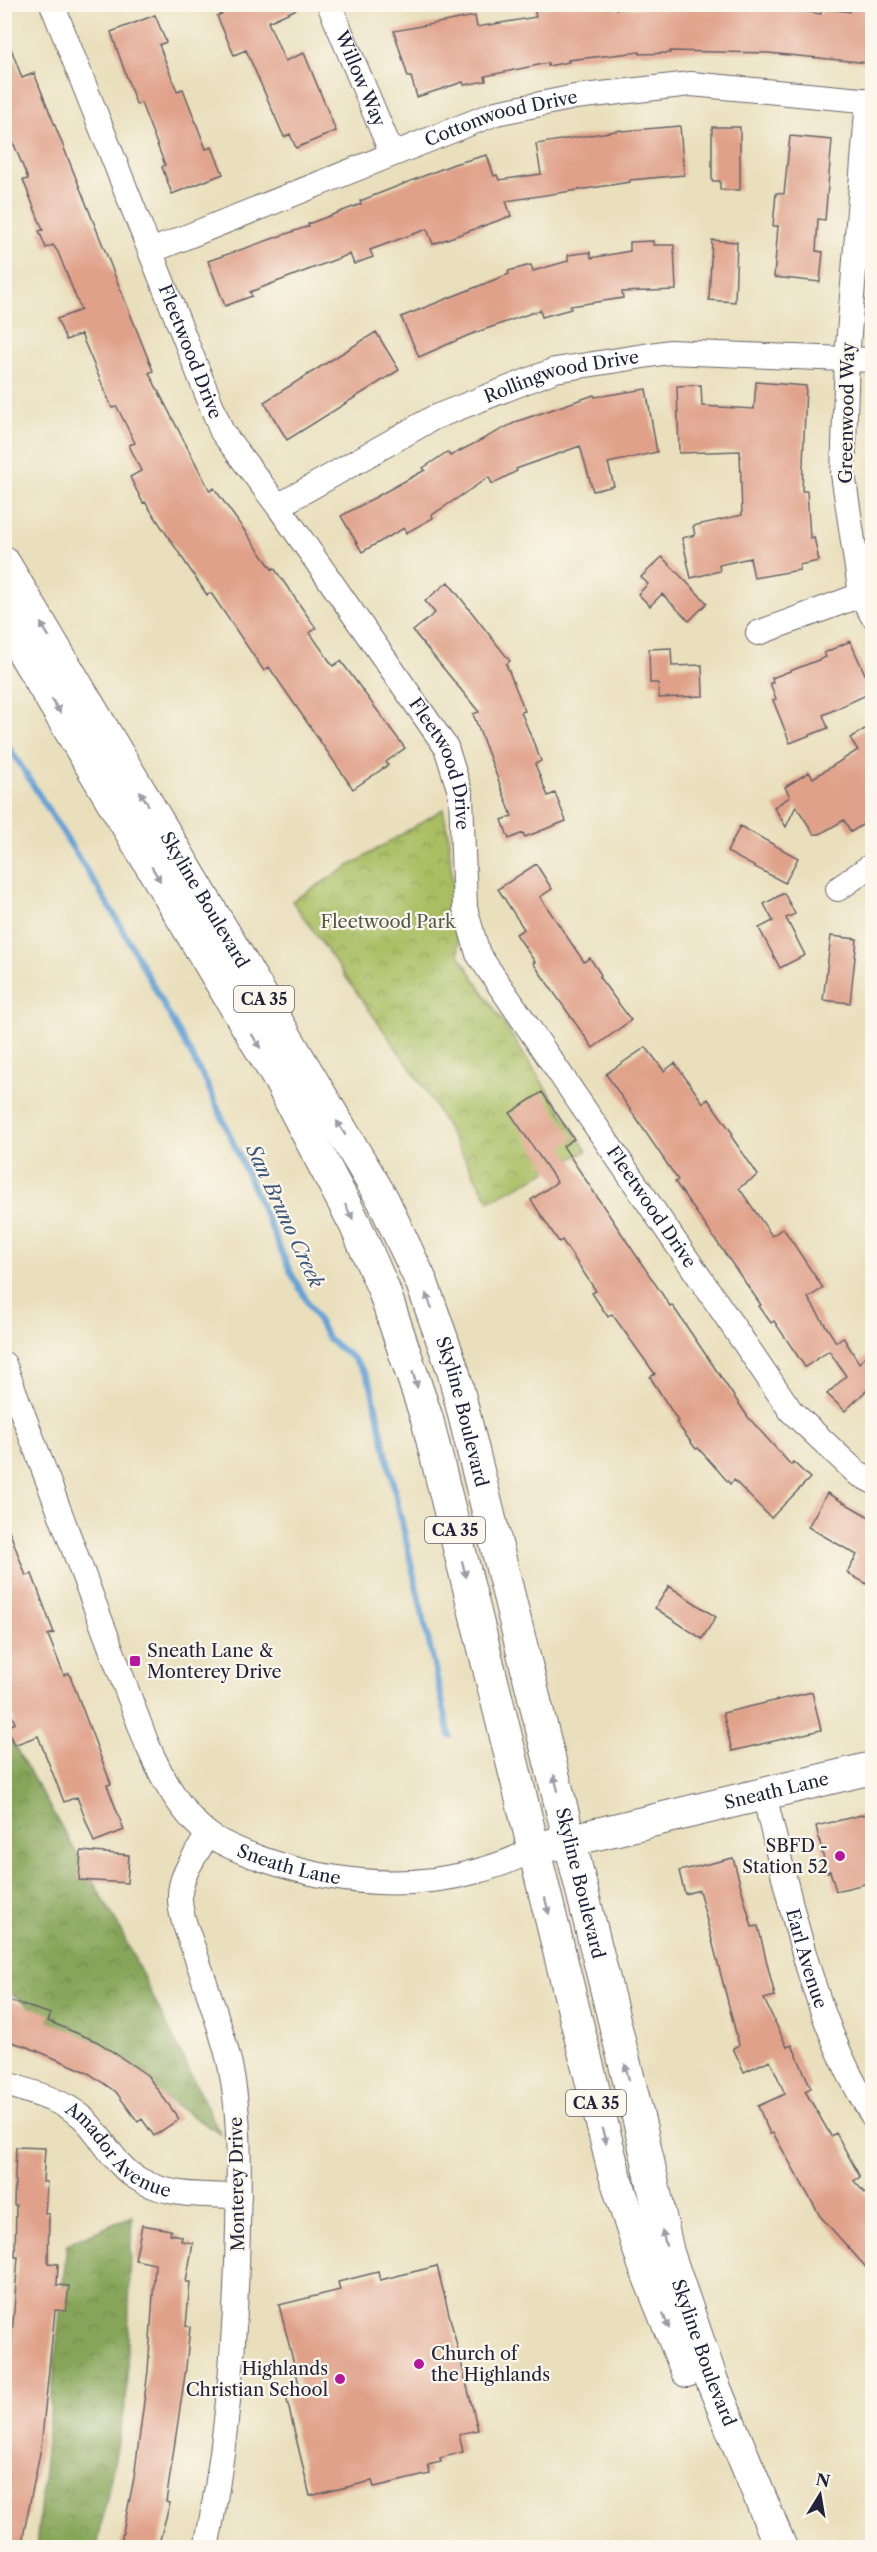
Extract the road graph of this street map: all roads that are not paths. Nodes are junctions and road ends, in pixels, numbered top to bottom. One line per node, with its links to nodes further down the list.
1 (52, 4): 5 (street, Fleetwood Drive)
2 (329, 4): 4 (street, Willow Way)
3 (870, 100): 4 (street, Cottonwood Drive); 6 (street, Greenwood Way)
4 (392, 154): 5 (street, Cottonwood Drive)
5 (151, 251): 8 (street, Fleetwood Drive)
6 (847, 358): 7 (street, Rollingwood Drive); 8 (street, Rollingwood Drive); 10 (street, Greenwood Way)
7 (873, 360)
8 (278, 506): 16 (street, Fleetwood Drive)
9 (4, 563): 20 (main road, Skyline Boulevard / CA 35, one-way to 9)
10 (867, 605): 12 (street)
11 (4, 620): 21 (main road, Skyline Boulevard / CA 35, one-way to 21)
12 (758, 633)
13 (873, 865): 14 (street)
14 (838, 890)
15 (4, 1364): 19 (street, Sneath Lane)
16 (873, 1481)
17 (873, 1768): 18 (main road, Sneath Lane)
18 (764, 1794): 20 (main road, Sneath Lane); 23 (street, Earl Avenue)
19 (208, 1834): 21 (street, Sneath Lane); 24 (street, Monterey Drive)
20 (570, 1840): 21 (main road, Sneath Lane); 27 (main road, Skyline Boulevard / CA 35, one-way to 20)
21 (533, 1849): 26 (main road, Skyline Boulevard / CA 35, one-way to 26)
22 (4, 2083): 24 (street, Amador Avenue)
23 (873, 2115)
24 (239, 2196): 25 (street, Monterey Drive)
25 (206, 2547)
26 (771, 2547)
27 (781, 2547)

